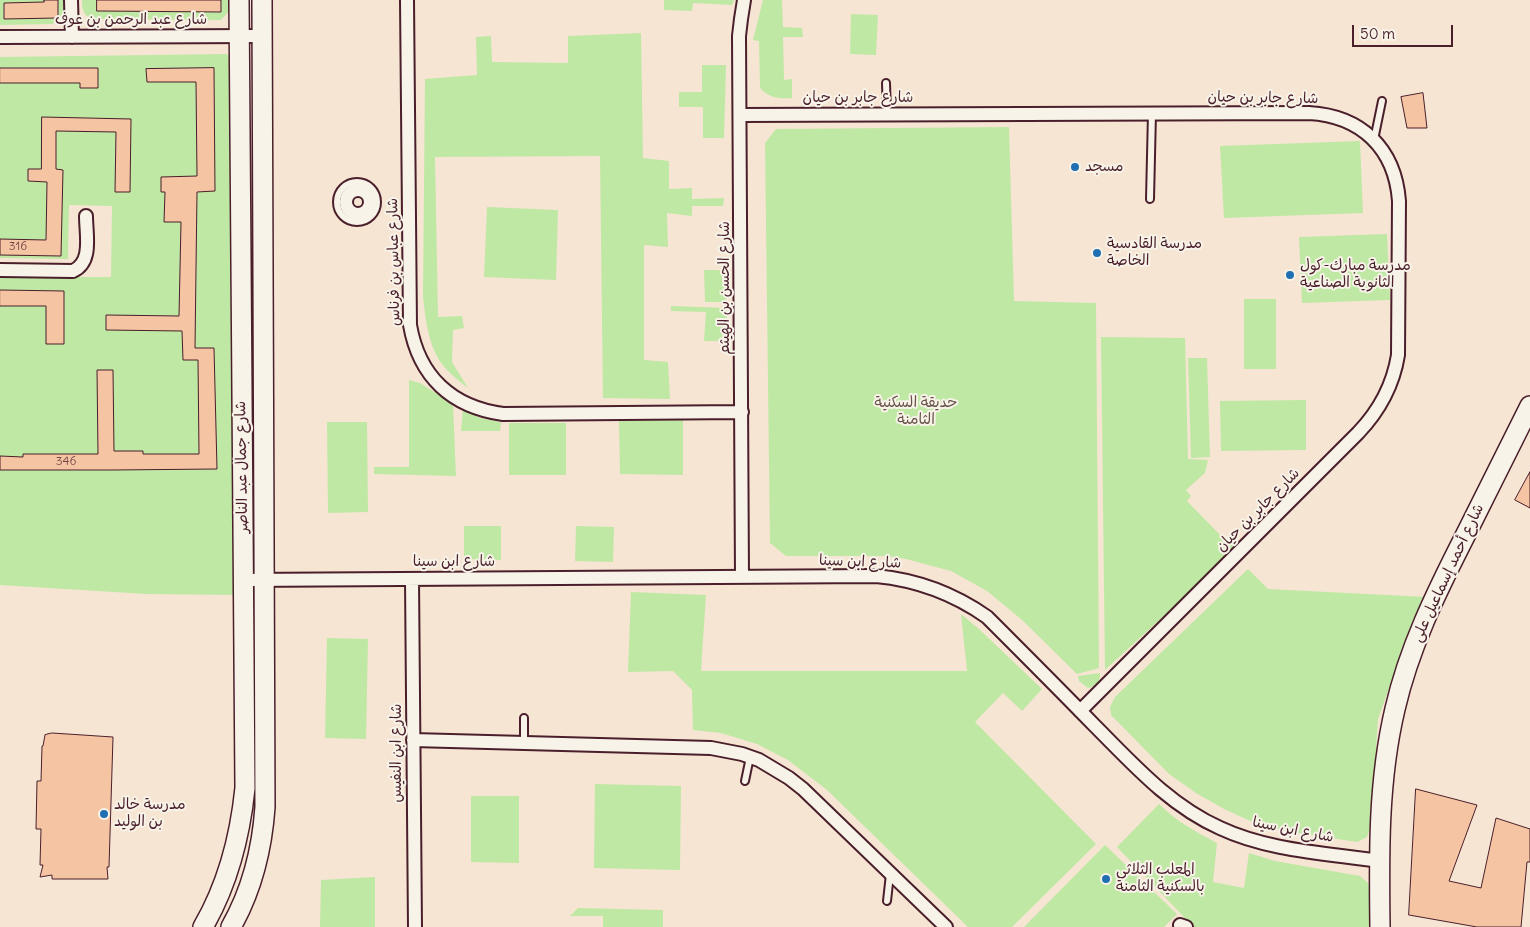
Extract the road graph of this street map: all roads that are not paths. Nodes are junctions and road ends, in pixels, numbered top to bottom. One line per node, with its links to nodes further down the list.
1 (71, 0): 9 (street)
2 (239, 0): 6 (main road, شارع جمال عبد الناصر)
3 (262, 0): 7 (main road, شارع جمال عبد الناصر)
4 (407, 0): 21 (street, شارع عباس بن فرناس)
5 (744, 0): 14 (street, شارع الحسن بن الهيثم)
6 (239, 36): 7 (street, شارع عبد الرحمن بن عوف); 9 (street, شارع عبد الرحمن بن عوف); 24 (main road, شارع جمال عبد الناصر)
7 (262, 36): 25 (main road, شارع جمال عبد الناصر)
8 (0, 37): 9 (street, شارع عبد الرحمن بن عوف)
9 (72, 37)
10 (886, 84): 13 (lane)
11 (1382, 101): 15 (lane)
12 (1152, 113): 13 (street, شارع جابر بن حيان); 15 (street, شارع جابر بن حيان); 16 (lane)
13 (887, 114): 14 (street, شارع جابر بن حيان)
14 (740, 115): 21 (street, شارع الحسن بن الهيثم)
15 (1374, 140): 26 (street, شارع جابر بن حيان)
16 (1150, 200)
17 (86, 216): 19 (street)
18 (357, 222): 18 (lane)
19 (0, 270)
20 (1530, 406): 32 (main road, شارع أحمد إسماعيل على)
21 (742, 412): 22 (street, شارع الحسن بن الهيثم)
22 (742, 576): 23 (street, شارع ابن سينا); 26 (street, شارع ابن سينا)
23 (412, 579): 25 (street, شارع ابن سينا); 28 (street, شارع ابن النفيس)
24 (243, 580): 25 (street, شارع ابن سينا); 35 (main road, شارع جمال عبد الناصر)
25 (264, 580): 36 (main road, شارع جمال عبد الناصر)
26 (1080, 710): 32 (street, شارع ابن سينا)
27 (524, 718): 29 (lane)
28 (413, 740): 29 (street); 37 (street, شارع ابن النفيس)
29 (524, 743): 30 (street)
30 (750, 757): 31 (lane); 33 (street)
31 (745, 781)
32 (1380, 861): 39 (main road, شارع أحمد إسماعيل على)
33 (890, 873): 34 (lane); 38 (street)
34 (887, 901)
35 (203, 927)
36 (231, 927)
37 (414, 927)
38 (946, 927)
39 (1380, 927)

